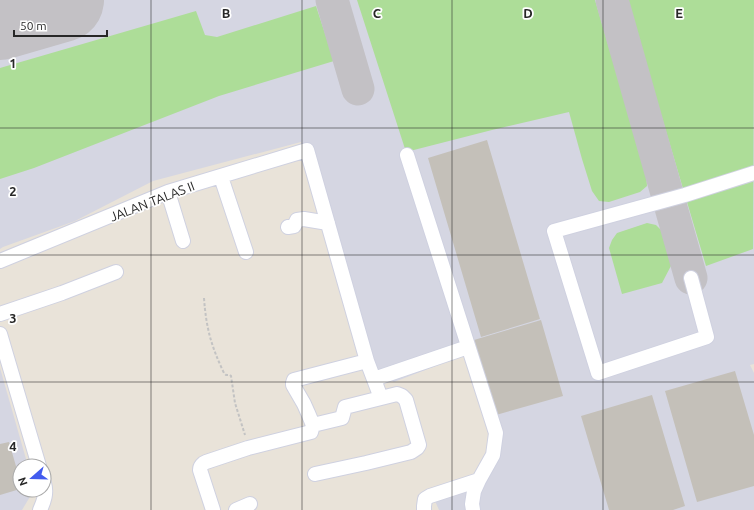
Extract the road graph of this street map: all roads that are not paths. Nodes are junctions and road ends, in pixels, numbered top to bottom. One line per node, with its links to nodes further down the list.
1 (407, 155): 14 (street)
2 (754, 173): 11 (street)
3 (221, 176): 4 (street, JALAN TALAS II); 5 (street, JALAN TALAS II); 8 (street)
4 (168, 192): 7 (street); 9 (street, JALAN TALAS II)
5 (328, 224): 6 (street); 15 (street)
6 (288, 227)
7 (183, 241)
8 (246, 252)
9 (0, 261)
10 (116, 272): 12 (street)
11 (691, 278)
12 (0, 314)
13 (0, 334): 19 (street)
14 (468, 347): 16 (street); 21 (street)
15 (367, 361): 16 (street); 18 (street)
16 (374, 379): 17 (street)
17 (381, 398): 18 (street); 20 (street)
18 (313, 425): 25 (street)
19 (37, 458)
20 (315, 474)
21 (479, 480): 27 (street); 28 (street)
22 (45, 498): 24 (street)
23 (250, 504): 26 (street)
24 (40, 510)
25 (214, 510)
26 (236, 510)
27 (424, 510)
28 (473, 510)

